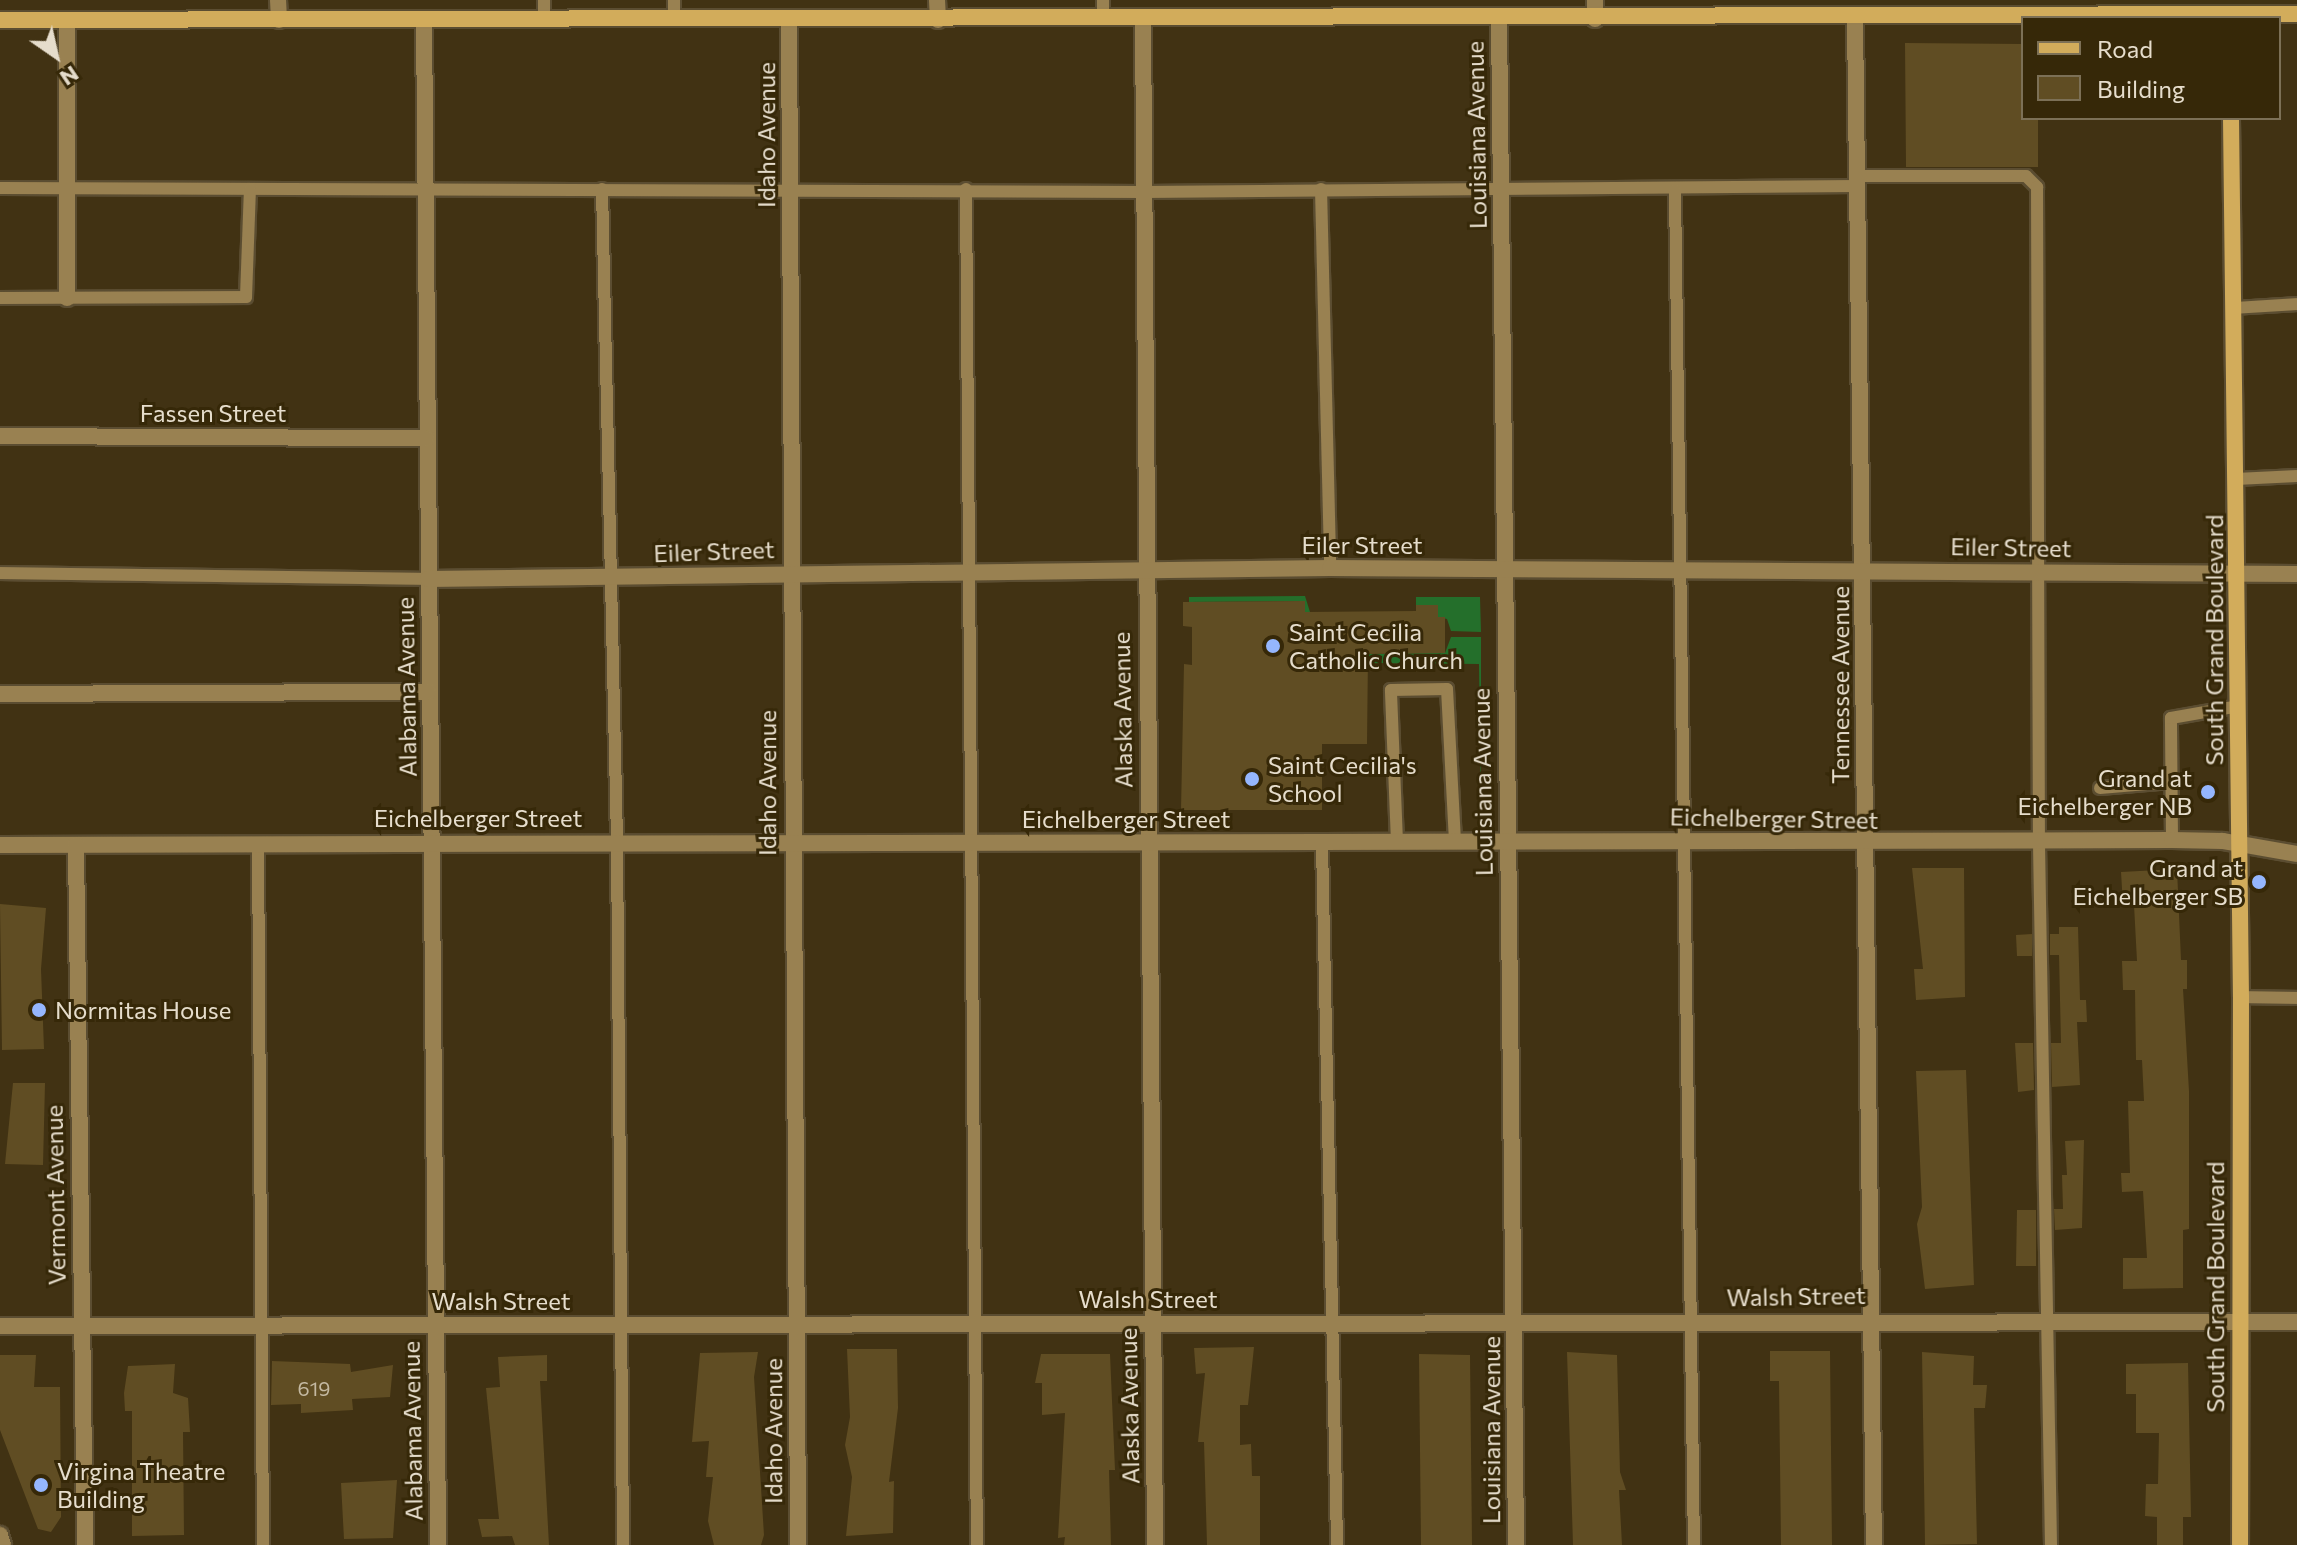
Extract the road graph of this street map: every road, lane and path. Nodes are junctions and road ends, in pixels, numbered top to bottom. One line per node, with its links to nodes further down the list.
1 (278, 0): 17 (street)
2 (544, 0): 10 (lane)
3 (674, 0): 19 (lane)
4 (937, 0): 20 (street)
5 (1103, 0): 11 (lane)
6 (1595, 0): 14 (street)
7 (2231, 11): 8 (main road); 9 (main road)
8 (2297, 14)
9 (1855, 18): 14 (main road); 23 (street, Tennessee Avenue)
10 (544, 19): 18 (main road); 19 (main road)
11 (1103, 19): 12 (main road); 20 (main road)
12 (1143, 19): 13 (main road); 34 (street, Alaska Avenue)
13 (1499, 19): 14 (main road); 32 (street, Louisiana Avenue)
14 (1595, 19)
15 (0, 20): 16 (main road)
16 (67, 20): 17 (main road); 25 (street)
17 (279, 20): 18 (main road)
18 (424, 20): 27 (street, Alabama Avenue)
19 (674, 20): 21 (main road)
20 (938, 20): 21 (main road)
21 (789, 21): 29 (street, Idaho Avenue)
22 (2231, 120): 38 (main road, South Grand Boulevard)
23 (1856, 181): 33 (lane); 45 (street, Tennessee Avenue); 47 (lane)
24 (0, 188): 25 (lane)
25 (67, 188): 26 (lane); 36 (street)
26 (250, 189): 27 (lane); 36 (lane)
27 (425, 189): 28 (lane); 40 (street, Alabama Avenue)
28 (602, 189): 29 (lane); 54 (lane)
29 (791, 189): 30 (lane); 48 (street, Idaho Avenue)
30 (966, 189): 34 (lane); 49 (lane)
31 (1321, 189): 32 (lane); 34 (lane); 43 (lane)
32 (1501, 190): 33 (lane); 44 (street, Louisiana Avenue)
33 (1675, 190): 46 (lane)
34 (1144, 192): 50 (street, Alaska Avenue)
35 (0, 298): 36 (lane)
36 (67, 298)
37 (2297, 304): 38 (lane)
38 (2234, 308): 42 (main road, South Grand Boulevard)
39 (0, 436): 40 (street, Fassen Street)
40 (426, 438): 55 (street, Alabama Avenue)
41 (2297, 476): 42 (lane)
42 (2237, 479): 52 (main road, South Grand Boulevard)
43 (1330, 568): 44 (street, Eiler Street); 50 (street, Eiler Street)
44 (1504, 569): 46 (street, Eiler Street); 61 (street, Louisiana Avenue)
45 (1864, 569): 46 (street, Eiler Street); 47 (street, Eiler Street); 74 (street, Tennessee Avenue)
46 (1681, 571): 62 (lane)
47 (2037, 571): 52 (street, Eiler Street); 75 (lane)
48 (790, 572): 49 (street, Eiler Street); 54 (street, Eiler Street); 69 (street, Idaho Avenue)
49 (965, 572): 50 (street, Eiler Street); 70 (lane)
50 (1144, 572): 72 (street, Alaska Avenue)
51 (0, 573): 55 (lane)
52 (2238, 574): 53 (street, Eiler Street); 58 (main road, South Grand Boulevard)
53 (2297, 574)
54 (613, 578): 55 (street, Eiler Street); 66 (lane)
55 (428, 579): 56 (street, Alabama Avenue)
56 (428, 692): 57 (street); 64 (street, Alabama Avenue)
57 (0, 694)
58 (2239, 706): 59 (lane); 71 (main road, South Grand Boulevard)
59 (2171, 782): 60 (lane); 63 (lane)
60 (2100, 788)
61 (1507, 839): 62 (street, Eichelberger Street); 65 (street, Eichelberger Street); 90 (street, Louisiana Avenue)
62 (1683, 840): 74 (street, Eichelberger Street); 83 (lane)
63 (2172, 840): 71 (street, Eichelberger Street); 75 (street, Eichelberger Street)
64 (434, 841): 66 (street, Eichelberger Street); 68 (street, Eichelberger Street); 91 (street, Alabama Avenue)
65 (1455, 841): 67 (street, Eichelberger Street); 67 (lane)
66 (617, 842): 69 (street, Eichelberger Street); 92 (lane)
67 (1397, 842): 73 (street, Eichelberger Street)
68 (258, 843): 77 (street, Eichelberger Street); 94 (lane)
69 (791, 843): 70 (street, Eichelberger Street); 86 (street, Idaho Avenue)
70 (969, 843): 72 (street, Eichelberger Street); 89 (lane)
71 (2239, 843): 78 (street, Eichelberger Street); 79 (main road, South Grand Boulevard)
72 (1147, 844): 73 (street, Eichelberger Street); 87 (street, Alaska Avenue)
73 (1322, 844): 88 (lane)
74 (1865, 844): 75 (street, Eichelberger Street); 81 (street, Tennessee Avenue)
75 (2039, 844): 82 (lane)
76 (0, 845): 77 (street, Eichelberger Street)
77 (76, 845): 95 (street, Vermont Avenue)
78 (2297, 854)
79 (2241, 997): 80 (lane); 84 (main road, South Grand Boulevard)
80 (2297, 998)
81 (1873, 1318): 82 (street, Walsh Street); 83 (street, Walsh Street); 108 (street, Tennessee Avenue)
82 (2048, 1319): 84 (street, Walsh Street); 109 (lane)
83 (1691, 1322): 90 (street, Walsh Street); 107 (lane)
84 (2238, 1322): 85 (street, Walsh Street); 110 (main road, South Grand Boulevard)
85 (2297, 1322)
86 (797, 1323): 89 (street, Walsh Street); 92 (street, Walsh Street); 102 (street, Idaho Avenue)
87 (1152, 1323): 88 (street, Walsh Street); 89 (street, Walsh Street); 104 (street, Alaska Avenue)
88 (1335, 1323): 90 (street, Walsh Street); 105 (lane)
89 (973, 1324): 103 (lane)
90 (1514, 1324): 106 (street, Louisiana Avenue)
91 (435, 1325): 92 (street, Walsh Street); 94 (street, Walsh Street); 100 (street, Alabama Avenue)
92 (619, 1325): 101 (lane)
93 (0, 1326): 95 (street, Walsh Street)
94 (260, 1326): 95 (street, Walsh Street); 99 (lane)
95 (81, 1329): 98 (street, Vermont Avenue)
96 (0, 1535): 97 (street)
97 (3, 1545)
98 (85, 1545)
99 (263, 1545)
100 (438, 1545)
101 (623, 1545)
102 (798, 1545)
103 (977, 1545)
104 (1155, 1545)
105 (1337, 1545)
106 (1516, 1545)
107 (1694, 1545)
108 (1874, 1545)
109 (2051, 1545)
110 (2240, 1545)

